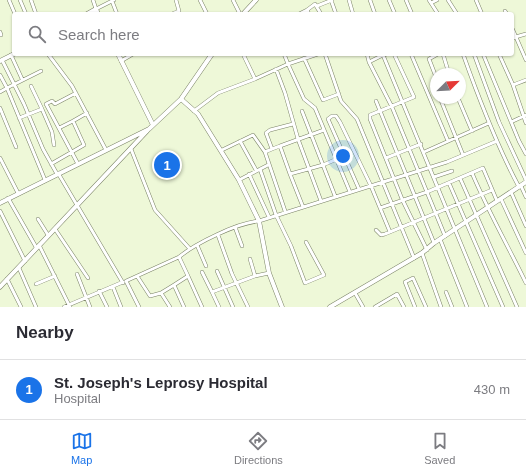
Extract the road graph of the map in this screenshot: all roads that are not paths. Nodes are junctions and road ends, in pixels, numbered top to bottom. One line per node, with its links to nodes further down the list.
1 (9, 0): 22 (street)
2 (20, 0): 23 (street)
3 (31, 0): 24 (street)
4 (93, 0): 20 (street)
5 (113, 0): 20 (street); 27 (street)
6 (176, 0): 28 (street)
7 (200, 0): 29 (street)
8 (233, 0): 30 (street)
9 (256, 0): 31 (street)
10 (332, 0): 19 (street); 34 (street)
11 (349, 0): 35 (street)
12 (370, 0): 36 (street)
13 (388, 0): 37 (street)
14 (406, 0): 38 (street)
15 (437, 0): 18 (street)
16 (448, 0): 40 (street)
17 (476, 0): 41 (street)
18 (430, 2): 39 (street)
19 (317, 6): 21 (street); 33 (street)
20 (96, 9): 25 (street); 26 (street)
21 (307, 10): 32 (street)
22 (15, 12)
23 (25, 12)
24 (35, 12)
25 (91, 12)
26 (97, 12)
27 (116, 12)
28 (177, 12)
29 (206, 12)
30 (239, 12)
31 (245, 12)
32 (303, 12)
33 (320, 12)
34 (335, 12)
35 (352, 12)
36 (375, 12)
37 (394, 12)
38 (411, 12)
39 (437, 12)
40 (456, 12)
41 (481, 12)
42 (526, 34): 43 (street)
43 (514, 38): 66 (street)
44 (12, 55): 67 (street)
45 (14, 56): 76 (street)
46 (49, 56): 84 (street)
47 (119, 56): 68 (street)
48 (130, 56): 68 (street)
49 (211, 56): 86 (street)
50 (244, 56): 77 (street)
51 (285, 56): 70 (street)
52 (310, 56): 65 (street)
53 (326, 56): 85 (street)
54 (368, 56): 69 (street)
55 (383, 56): 69 (street)
56 (385, 56): 88 (street)
57 (395, 56): 88 (street)
58 (412, 56): 115 (street)
59 (432, 56): 71 (street)
60 (444, 56): 72 (street)
61 (464, 56): 103 (street)
62 (475, 56): 156 (street)
63 (484, 56): 102 (street)
64 (500, 56): 80 (street)
65 (304, 58): 70 (street); 85 (street)
66 (526, 60)
67 (1, 61): 79 (street)
68 (121, 61): 106 (street)
69 (369, 62): 91 (street)
70 (288, 64): 73 (street); 109 (street)
71 (432, 68)
72 (447, 68)
73 (276, 69): 77 (street); 105 (street)
74 (41, 71): 76 (street)
75 (0, 75): 82 (street)
76 (22, 79): 79 (street)
77 (255, 79): 94 (street)
78 (526, 80): 80 (street)
79 (15, 85): 82 (street); 98 (street)
80 (513, 85): 99 (street)
81 (31, 86): 93 (street)
82 (7, 88): 83 (street); 100 (street)
83 (0, 92)
84 (76, 93): 97 (street); 107 (street)
85 (339, 94): 157 (street)
86 (181, 99): 94 (street); 106 (street)
87 (376, 101): 96 (street)
88 (404, 102): 91 (street); 117 (street)
89 (442, 104): 113 (street)
90 (461, 104): 110 (street)
91 (392, 107): 96 (street); 122 (street)
92 (0, 108): 120 (street)
93 (42, 109): 98 (street); 118 (street)
94 (194, 110): 125 (street)
95 (302, 111): 111 (street)
96 (381, 111): 129 (street); 134 (street)
97 (86, 113): 101 (street); 124 (street)
98 (29, 114): 100 (street); 136 (street)
99 (525, 115): 102 (street); 104 (street)
100 (20, 118): 154 (street)
101 (73, 121): 107 (street); 126 (street)
102 (511, 122): 130 (street)
103 (489, 123): 110 (street); 116 (street)
104 (526, 123)
105 (293, 124): 112 (street); 121 (street)
106 (153, 125): 108 (street)
107 (59, 128): 126 (street)
108 (149, 129): 123 (street); 124 (street)
109 (324, 130): 111 (street); 135 (street)
110 (472, 131): 113 (street)
111 (312, 134): 112 (street); 139 (street)
112 (298, 138): 119 (street); 141 (street)
113 (456, 138): 115 (street); 131 (street)
114 (240, 141): 125 (street); 127 (street); 143 (street)
115 (448, 141): 128 (street)
116 (497, 141): 131 (street); 160 (street)
117 (421, 144): 122 (street); 128 (street)
118 (54, 145)
119 (280, 146): 121 (street); 149 (street)
120 (16, 147)
121 (272, 148): 127 (street)
122 (409, 148): 129 (street); 144 (street)
123 (131, 149): 180 (street); 212 (street)
124 (106, 150): 137 (street)
125 (222, 150): 155 (street)
126 (71, 152): 136 (street); 137 (street)
127 (265, 152): 138 (street)
128 (424, 152): 140 (street)
129 (397, 153): 134 (street); 150 (street)
130 (526, 154)
131 (463, 155): 140 (street)
132 (344, 156): 135 (street); 159 (street); 162 (street)
133 (0, 158): 167 (street)
134 (386, 158): 153 (street)
135 (336, 160): 139 (street); 164 (street)
136 (51, 164): 147 (street)
137 (78, 164): 147 (street)
138 (268, 165): 142 (street); 186 (street)
139 (323, 165): 141 (street); 169 (street)
140 (430, 167): 144 (street); 151 (street)
141 (309, 168): 149 (street); 176 (street)
142 (260, 169): 143 (street); 188 (street)
143 (256, 170): 148 (street)
144 (418, 170): 150 (street); 165 (street)
145 (452, 171): 151 (street)
146 (472, 173): 152 (street); 163 (street); 168 (street)
147 (58, 174): 154 (street); 180 (street)
148 (249, 174): 155 (street); 190 (street)
149 (290, 174): 181 (street)
150 (406, 175): 153 (street); 170 (street)
151 (434, 177): 161 (street)
152 (460, 178): 158 (street); 173 (street)
153 (394, 179): 157 (street); 174 (street)
154 (45, 180): 167 (street)
155 (239, 180): 193 (street)
156 (526, 181): 160 (street)
157 (383, 182): 159 (street); 178 (street)
158 (449, 183): 161 (street); 179 (street)
159 (370, 186): 162 (street); 182 (street)
160 (520, 186): 166 (street); 171 (street)
161 (438, 188): 165 (street); 184 (street)
162 (359, 189): 164 (street)
163 (492, 190): 168 (street); 175 (street)
164 (350, 192): 169 (street)
165 (427, 192): 170 (street); 187 (street)
166 (511, 192): 175 (street); 196 (street)
167 (18, 193): 172 (street)
168 (481, 194): 173 (street); 183 (street)
169 (335, 196): 176 (street)
170 (414, 196): 174 (street); 191 (street)
171 (526, 197)
172 (8, 198): 177 (street); 210 (street)
173 (470, 199): 179 (street); 189 (street)
174 (402, 200): 178 (street); 194 (street)
175 (499, 200): 183 (street); 214 (street)
176 (321, 201): 181 (street)
177 (0, 203)
178 (391, 204): 182 (street); 198 (street)
179 (459, 204): 184 (street); 195 (street)
180 (77, 207): 199 (street); 234 (street)
181 (303, 207): 186 (street)
182 (380, 208): 202 (street)
183 (487, 208): 189 (street); 231 (street)
184 (447, 209): 187 (street); 201 (street)
185 (0, 211): 219 (street)
186 (285, 211): 188 (street)
187 (435, 214): 191 (street); 205 (street)
188 (276, 215): 190 (street); 207 (street)
189 (478, 215): 195 (street); 275 (street)
190 (268, 217): 193 (street)
191 (424, 217): 194 (street); 208 (street)
192 (38, 219): 203 (street)
193 (259, 221): 197 (street); 224 (street)
194 (412, 222): 198 (street); 213 (street)
195 (466, 222): 201 (street); 274 (street)
196 (526, 226)
197 (235, 227): 204 (street); 211 (street)
198 (401, 227): 202 (street); 217 (street)
199 (55, 229): 203 (street); 230 (street)
200 (376, 230): 202 (street)
201 (455, 230): 205 (street); 273 (street)
202 (390, 232)
203 (48, 235): 210 (street)
204 (218, 235): 209 (street); 237 (street)
205 (445, 236): 206 (street)
206 (440, 239): 208 (street); 272 (street)
207 (306, 242)
208 (434, 242): 213 (street)
209 (198, 245): 212 (street); 220 (street)
210 (38, 246): 219 (street); 226 (street)
211 (242, 246)
212 (190, 248): 216 (street)
213 (427, 250): 215 (street)
214 (525, 251)
215 (422, 253): 217 (street); 270 (street)
216 (179, 257): 227 (street); 228 (street)
217 (414, 258): 246 (street)
218 (250, 259): 229 (street)
219 (25, 261): 221 (street)
220 (206, 266)
221 (19, 268): 232 (street); 251 (street)
222 (217, 271): 241 (street)
223 (202, 272): 243 (street)
224 (269, 273): 229 (street); 263 (street)
225 (77, 274): 247 (street)
226 (55, 276): 236 (street); 248 (street)
227 (137, 276): 233 (street); 245 (street)
228 (188, 276): 238 (street); 259 (street)
229 (255, 276): 237 (street)
230 (88, 278)
231 (525, 279): 235 (street)
232 (8, 280): 239 (street); 250 (street)
233 (126, 281): 234 (street); 256 (street)
234 (122, 283): 240 (street)
235 (526, 283)
236 (36, 284)
237 (237, 284): 241 (street); 262 (street)
238 (174, 285): 245 (street); 258 (street)
239 (0, 287)
240 (112, 287): 242 (street); 255 (street)
241 (225, 288): 243 (street); 261 (street)
242 (99, 291): 247 (street); 254 (street)
243 (212, 292): 260 (street)
244 (446, 292): 271 (street)
245 (161, 293): 257 (street)
246 (355, 293): 264 (street); 265 (street)
247 (86, 297): 248 (street); 253 (street)
248 (69, 306): 252 (street)
249 (380, 306): 266 (street); 267 (street)
250 (21, 307)
251 (36, 307)
252 (64, 307)
253 (90, 307)
254 (107, 307)
255 (122, 307)
256 (139, 307)
257 (170, 307)
258 (184, 307)
259 (202, 307)
260 (219, 307)
261 (233, 307)
262 (248, 307)
263 (282, 307)
264 (330, 307)
265 (363, 307)
266 (375, 307)
267 (404, 307)
268 (415, 307): 269 (street)
269 (426, 307)
270 (440, 307)
271 (452, 307)
272 (467, 307)
273 (487, 307)
274 (503, 307)
275 (517, 307)

